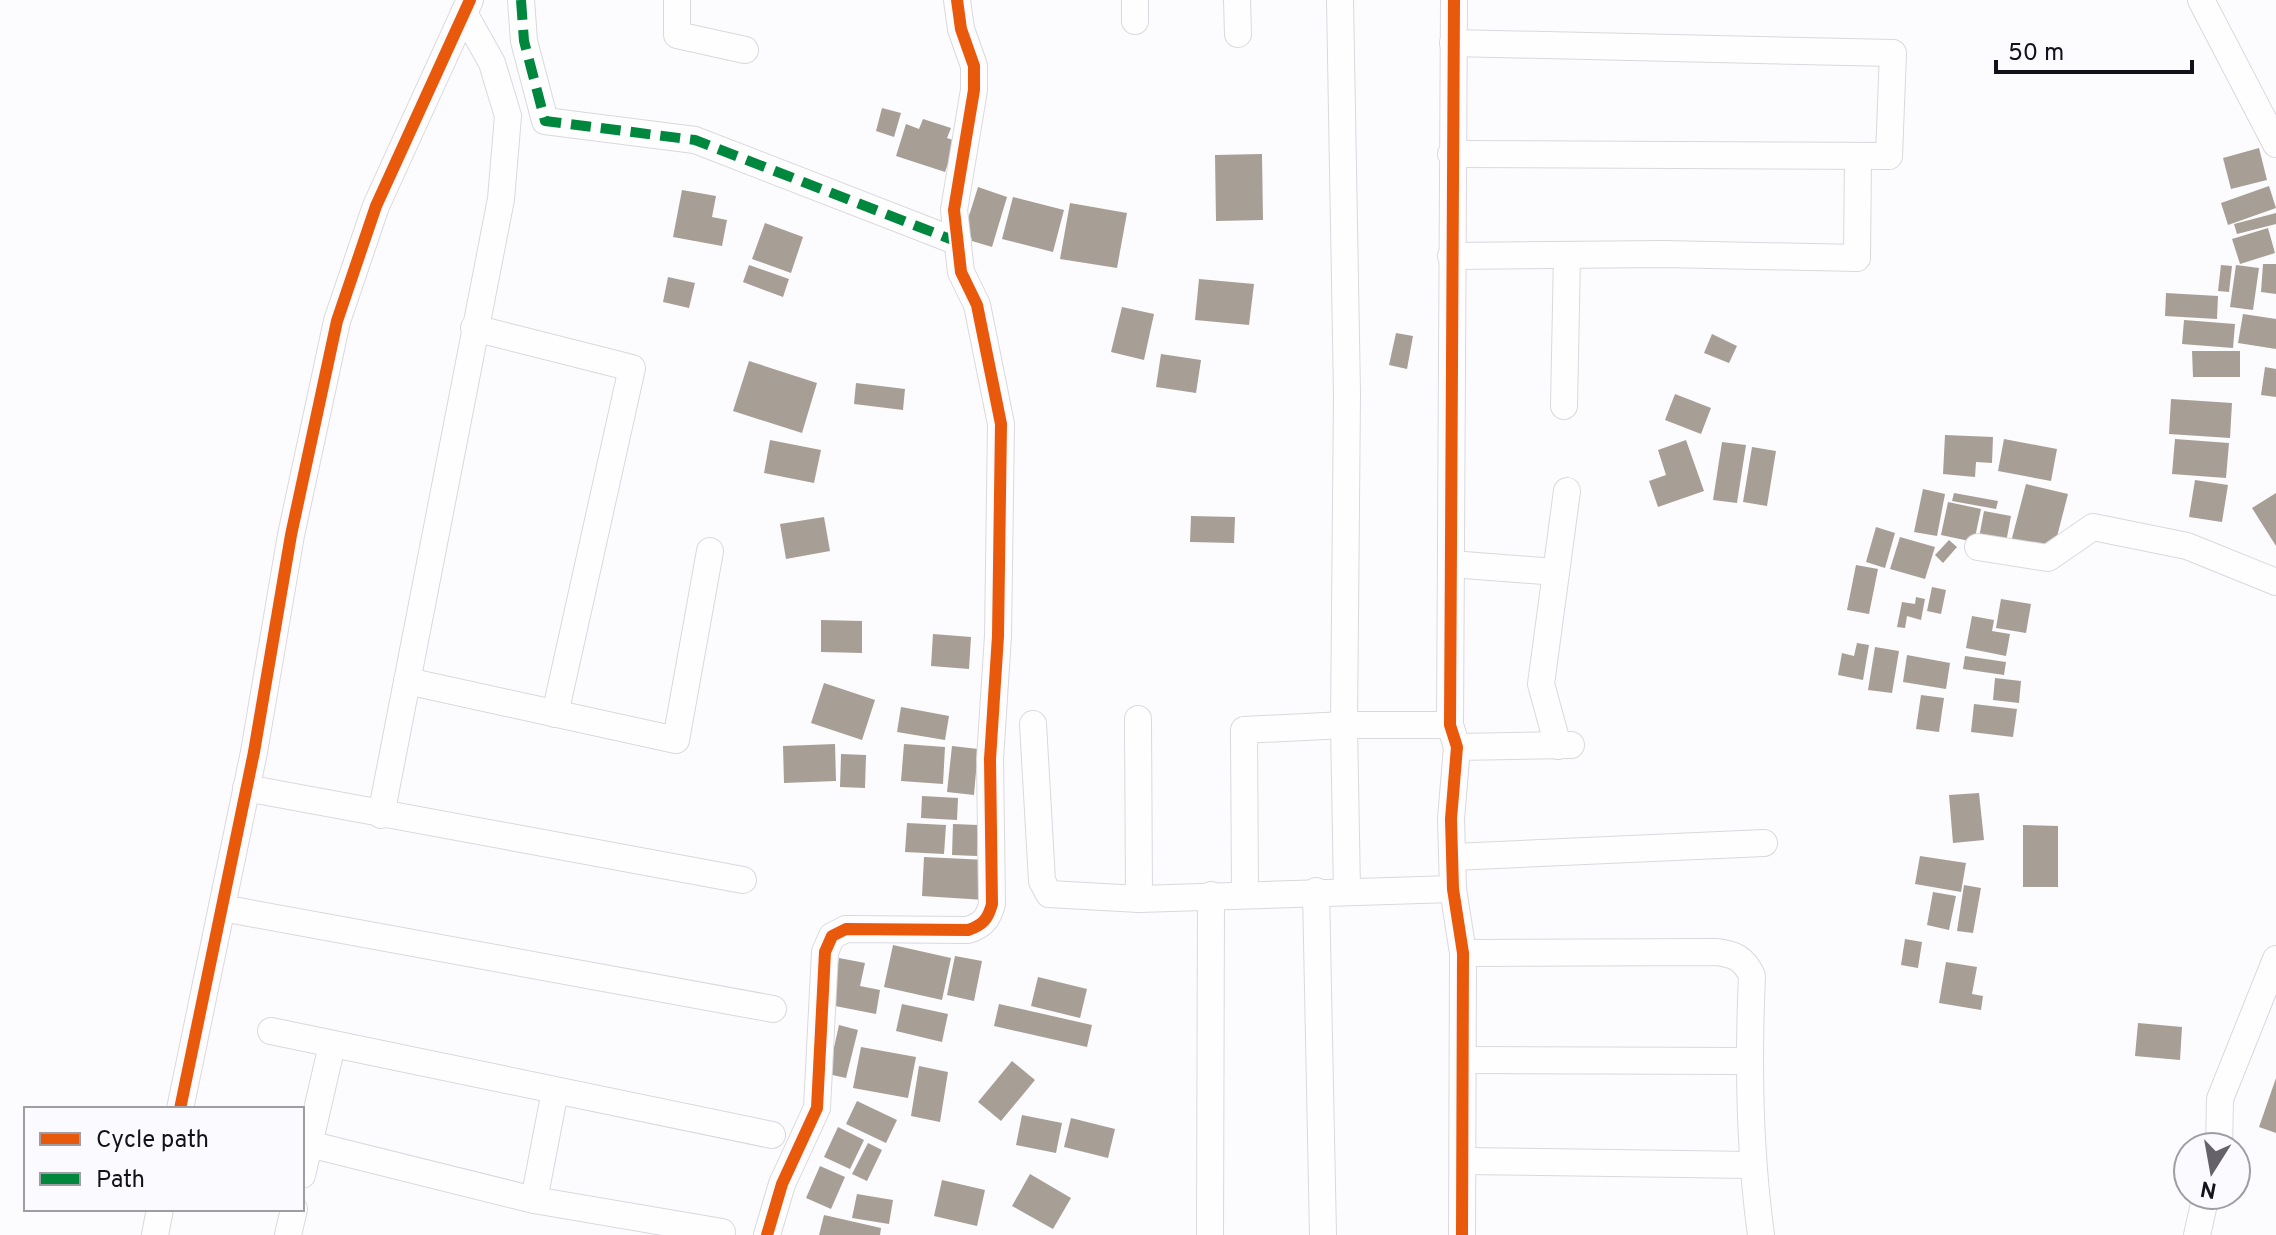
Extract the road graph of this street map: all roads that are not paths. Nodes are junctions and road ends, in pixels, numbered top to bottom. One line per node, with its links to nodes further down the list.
1 (521, 0): 15 (street)
2 (677, 0): 11 (street)
3 (957, 0): 15 (street)
4 (1237, 0): 9 (street)
5 (1340, 0): 30 (street)
6 (1454, 0): 10 (street)
7 (2201, 0): 12 (street)
8 (467, 7): 18 (street); 32 (street)
9 (1238, 34)
10 (1453, 43): 13 (street); 14 (street)
11 (745, 50)
12 (2276, 144)
13 (1451, 154): 14 (street); 17 (street)
14 (1858, 156): 16 (street)
15 (958, 242): 66 (street)
16 (1567, 255): 17 (street); 19 (street)
17 (1451, 256): 23 (street)
18 (474, 328): 26 (street); 27 (street)
19 (1564, 406)
20 (1567, 491): 24 (street)
21 (1978, 547): 25 (street)
22 (710, 551): 27 (street)
23 (1451, 564): 24 (street); 31 (street)
24 (1556, 572): 31 (street)
25 (2276, 582)
26 (407, 681): 27 (street); 33 (street)
27 (555, 714)
28 (1138, 719): 42 (street)
29 (1033, 724): 42 (street)
30 (1344, 725): 31 (street); 39 (street); 40 (street)
31 (1453, 736): 35 (street)
32 (246, 788): 33 (street); 43 (street)
33 (381, 815): 36 (street)
34 (1764, 843): 35 (street)
35 (1453, 857): 37 (street)
36 (743, 880)
37 (1453, 889): 39 (street); 44 (street)
38 (1316, 891): 39 (street); 40 (street); 68 (street)
39 (1347, 891)
40 (1245, 893): 41 (street)
41 (1211, 895): 42 (street); 67 (street)
42 (1139, 899)
43 (222, 908): 46 (street); 52 (street)
44 (1463, 953): 49 (street); 50 (street)
45 (2276, 959): 53 (street)
46 (773, 1009)
47 (271, 1031): 48 (street)
48 (332, 1045): 51 (street); 55 (street)
49 (1463, 1060): 50 (street); 56 (street)
50 (1748, 1061): 57 (street)
51 (555, 1091): 54 (street); 59 (street)
52 (180, 1107)
53 (2219, 1131)
54 (772, 1135)
55 (309, 1144): 58 (street); 59 (street)
56 (1465, 1161): 57 (street); 69 (street)
57 (1752, 1165): 70 (street)
58 (304, 1166)
59 (534, 1200): 63 (street)
60 (160, 1211): 64 (street)
61 (294, 1211): 65 (street)
62 (2202, 1211): 71 (street)
63 (722, 1232)
64 (155, 1235)
65 (288, 1235)
66 (767, 1235)
67 (1210, 1235)
68 (1323, 1235)
69 (1462, 1235)
70 (1761, 1235)
71 (2197, 1235)

